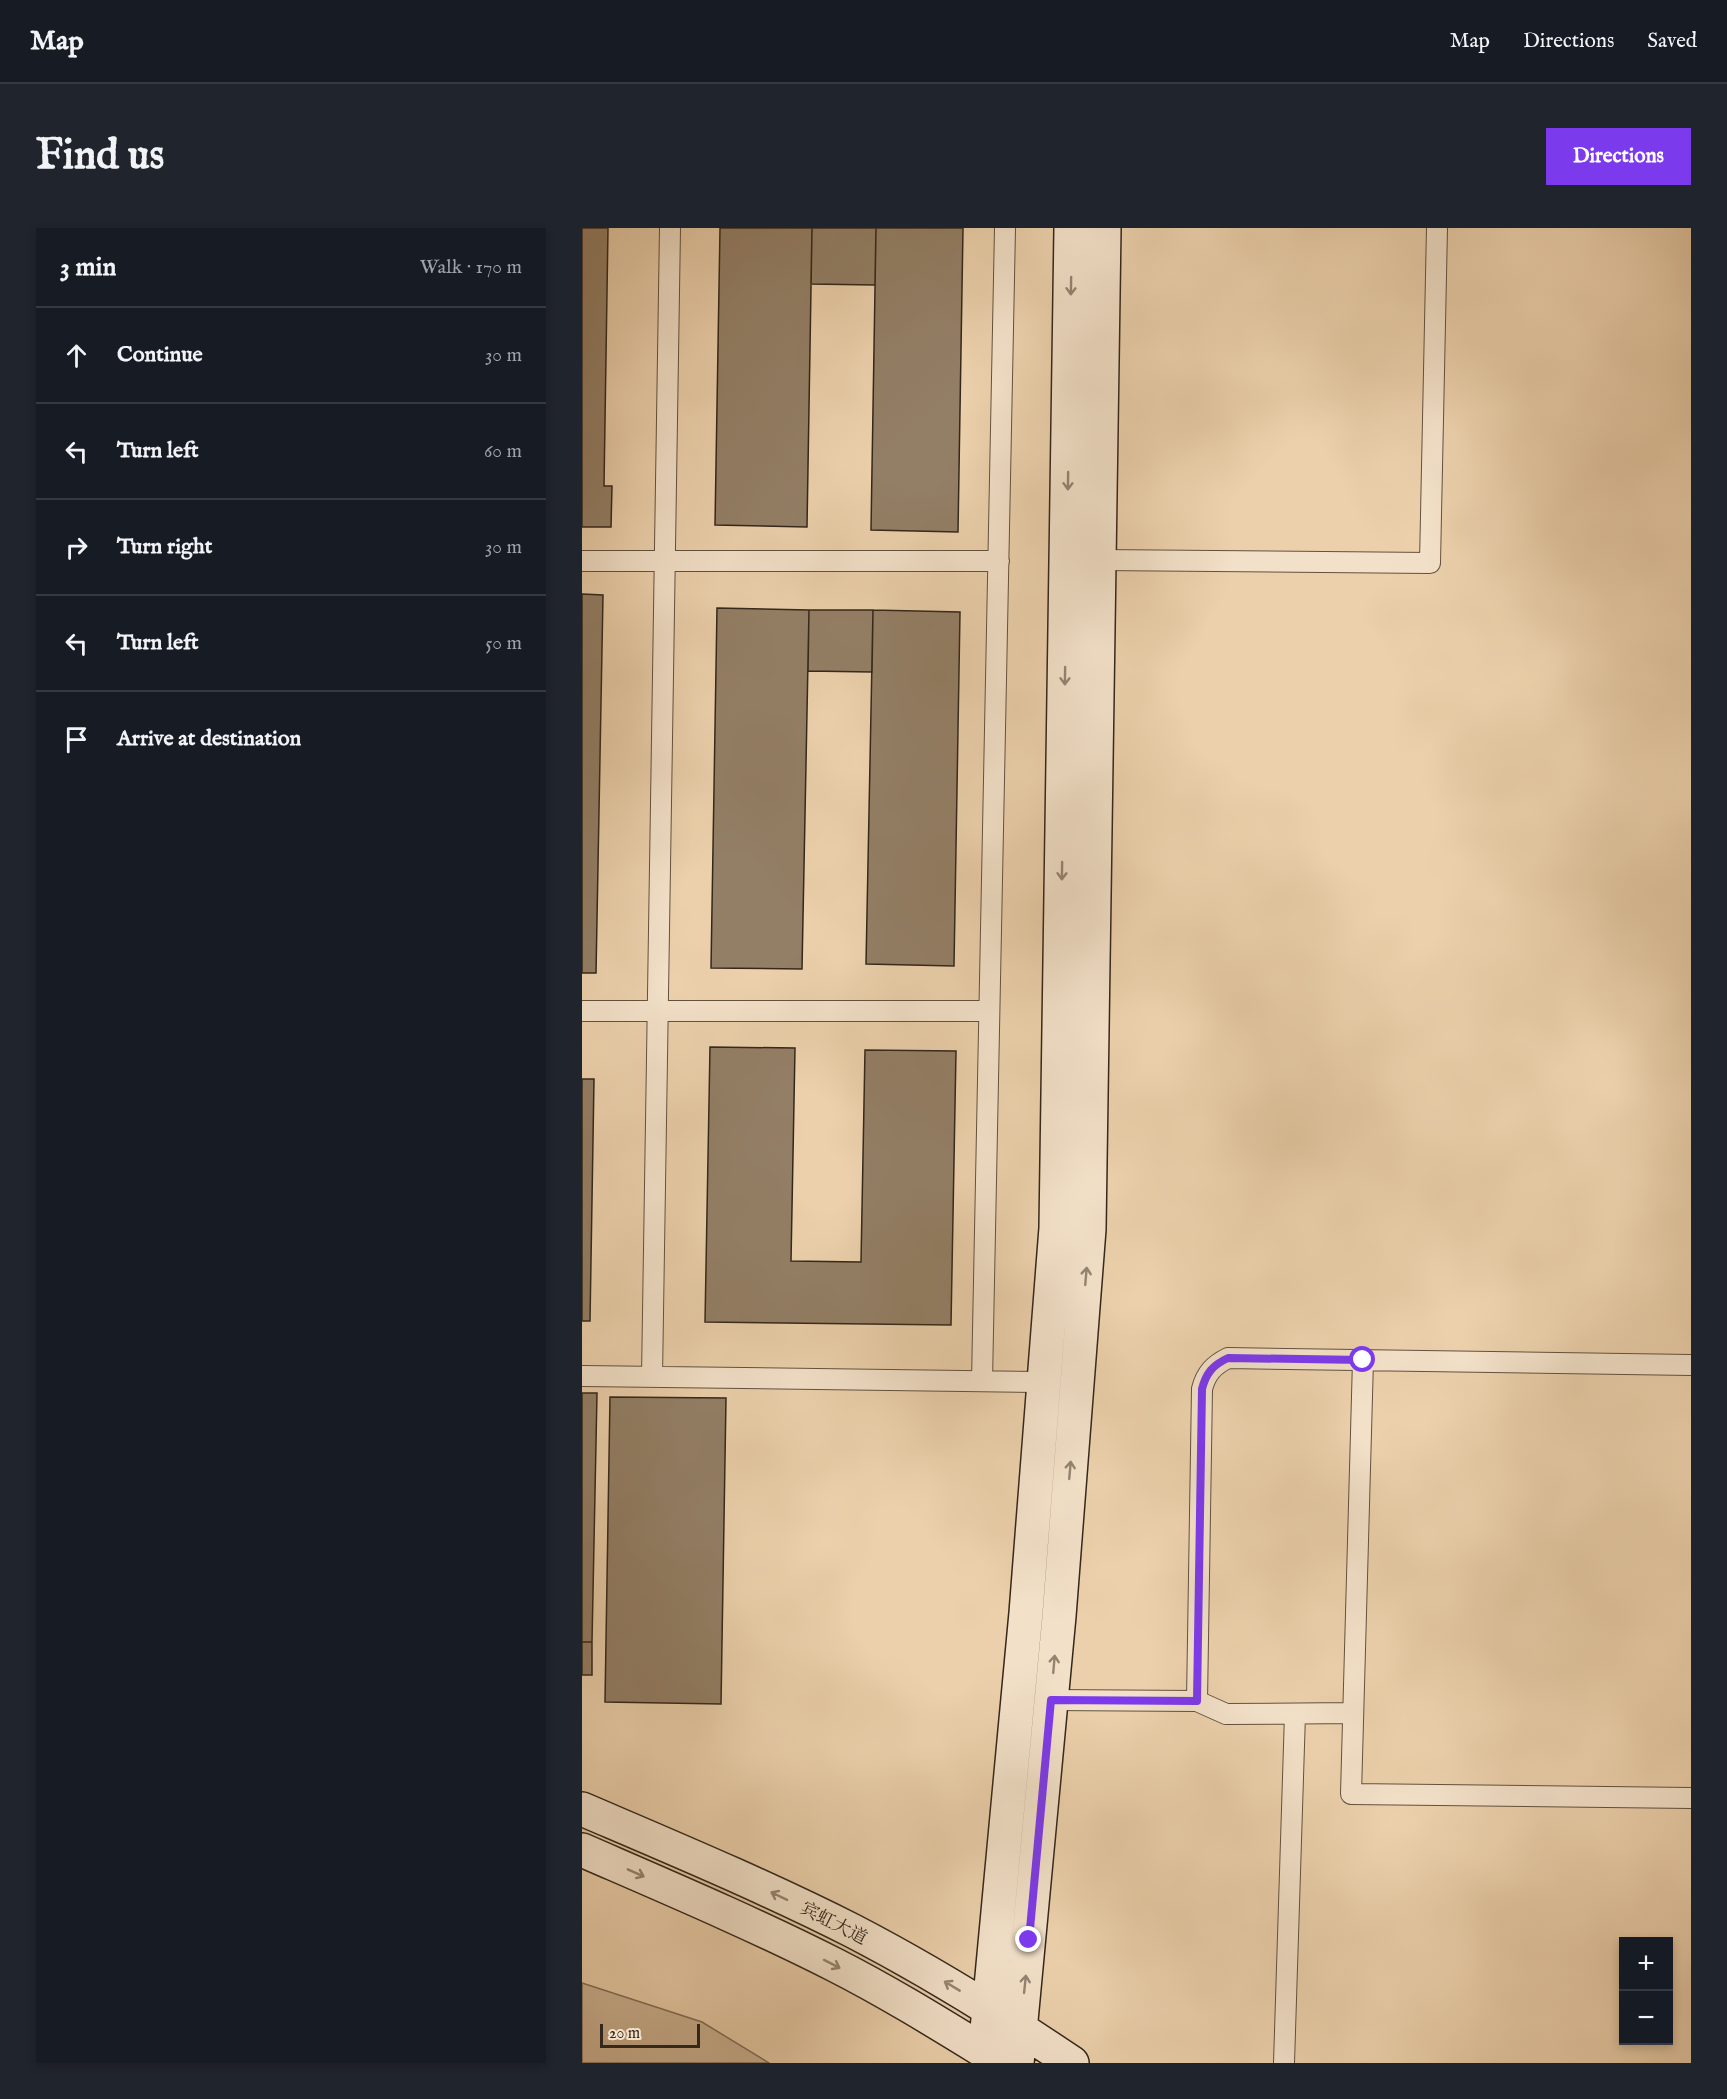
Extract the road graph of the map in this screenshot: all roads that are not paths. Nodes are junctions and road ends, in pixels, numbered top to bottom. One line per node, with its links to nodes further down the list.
1 (670, 228): 8 (lane)
2 (1005, 228): 9 (lane)
3 (1071, 228): 18 (street, one-way to 18)
4 (1104, 228): 6 (street)
5 (1437, 228): 6 (lane)
6 (1099, 560): 19 (street, one-way to 6)
7 (582, 561): 8 (lane)
8 (665, 561): 9 (lane); 11 (lane)
9 (999, 561): 12 (lane)
10 (582, 1011): 11 (lane)
11 (658, 1011): 12 (lane); 16 (lane)
12 (989, 1011): 17 (lane)
13 (1363, 1360): 14 (lane); 20 (lane); 21 (lane)
14 (1691, 1365)
15 (582, 1376): 16 (lane)
16 (652, 1377): 17 (lane)
17 (982, 1381): 18 (lane)
18 (1044, 1382): 26 (street)
19 (1051, 1700): 20 (lane); 27 (street, one-way to 19)
20 (1197, 1701): 22 (lane)
21 (1353, 1713): 22 (lane); 23 (lane)
22 (1294, 1714): 31 (lane)
23 (1691, 1798)
24 (582, 1809): 26 (street, 宾虹大道, one-way to 24)
25 (582, 1850): 28 (street, 宾虹大道, one-way to 28)
26 (989, 2009): 27 (street, 宾虹大道); 28 (street)
27 (1020, 2028): 29 (street); 30 (street, 宾虹大道)
28 (995, 2057)
29 (1017, 2063)
30 (1072, 2063)
31 (1284, 2063)

